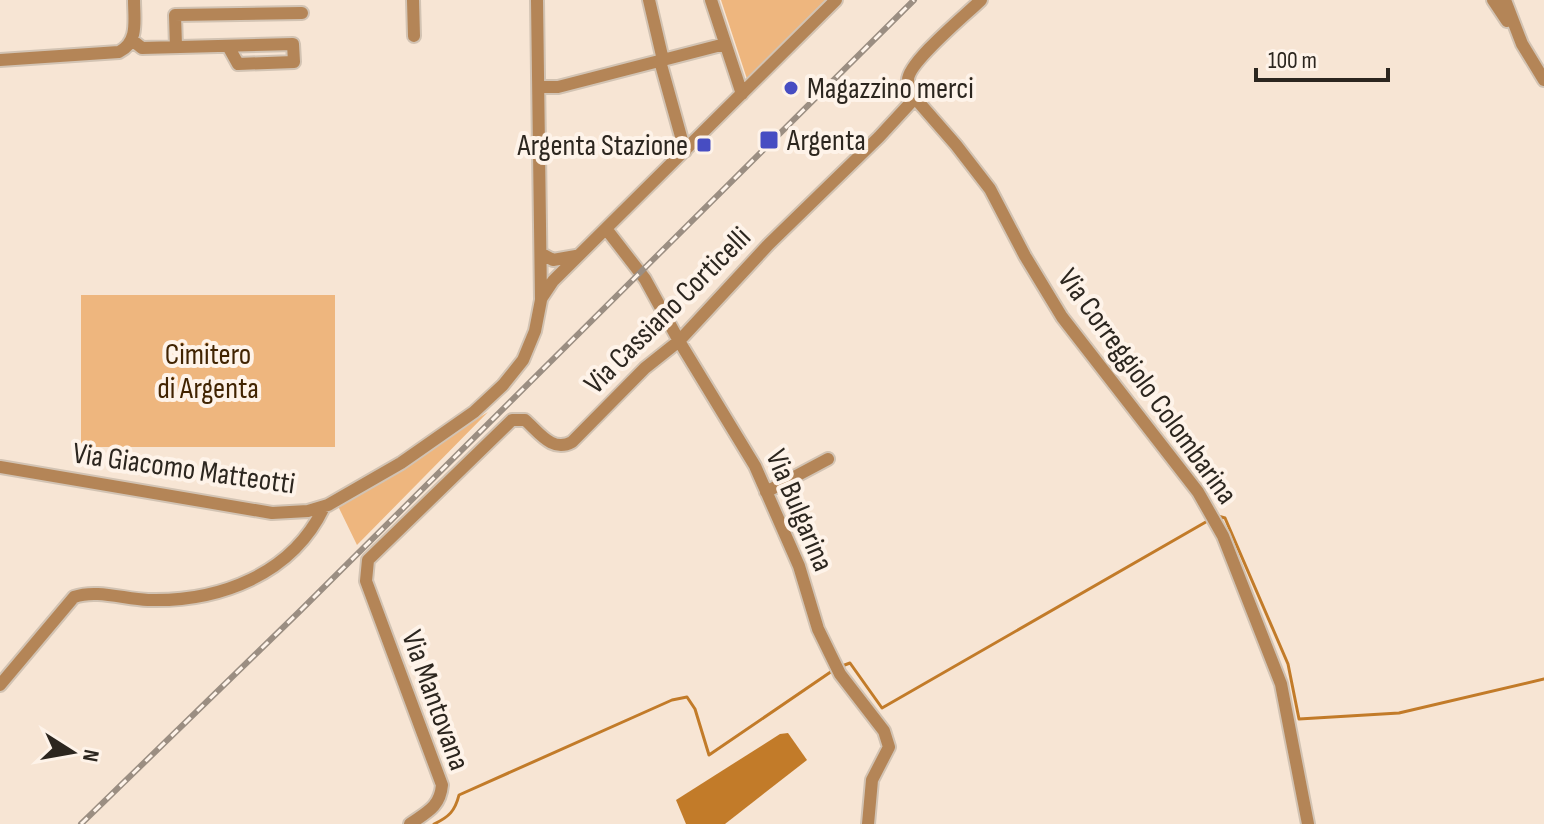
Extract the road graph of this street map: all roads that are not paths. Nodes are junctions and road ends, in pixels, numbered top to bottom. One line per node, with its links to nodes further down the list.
1 (134, 0): 14 (street)
2 (240, 0): 12 (street)
3 (413, 0): 13 (street)
4 (537, 0): 22 (street, Via Giacomo Matteotti)
5 (649, 0): 20 (street)
6 (711, 0): 15 (street)
7 (836, 0): 23 (street)
8 (981, 0): 24 (street)
9 (1493, 0): 16 (street)
10 (1505, 0): 16 (street)
11 (302, 13): 12 (street)
12 (240, 14): 18 (street)
13 (414, 36)
14 (132, 40): 18 (street); 19 (street)
15 (725, 44): 20 (street); 23 (street)
16 (1522, 44): 21 (street)
17 (228, 46): 17 (street); 18 (street)
18 (176, 47)
19 (0, 60)
20 (662, 61): 22 (street); 25 (street)
21 (1544, 80)
22 (540, 87): 28 (street, Via Giacomo Matteotti)
23 (742, 94): 25 (street)
24 (915, 98): 30 (street, Via Cassiano Corticelli); 39 (street, Via Correggiolo Colombarina)
25 (685, 151): 26 (street)
26 (607, 230): 27 (street); 30 (street, Via Bulgarina)
27 (595, 242): 28 (street); 29 (street)
28 (542, 254): 29 (street, Via Giacomo Matteotti)
29 (541, 300): 34 (street, Via Giacomo Matteotti)
30 (679, 341): 33 (street, Via Bulgarina); 35 (street, Via Cassiano Corticelli)
31 (828, 459): 33 (street)
32 (0, 467): 34 (street, Via Giacomo Matteotti)
33 (766, 492): 38 (street, Via Bulgarina)
34 (324, 507): 36 (street)
35 (366, 581): 37 (street, Via Mantovana)
36 (0, 685)
37 (410, 824)
38 (868, 824)
39 (1308, 824)

